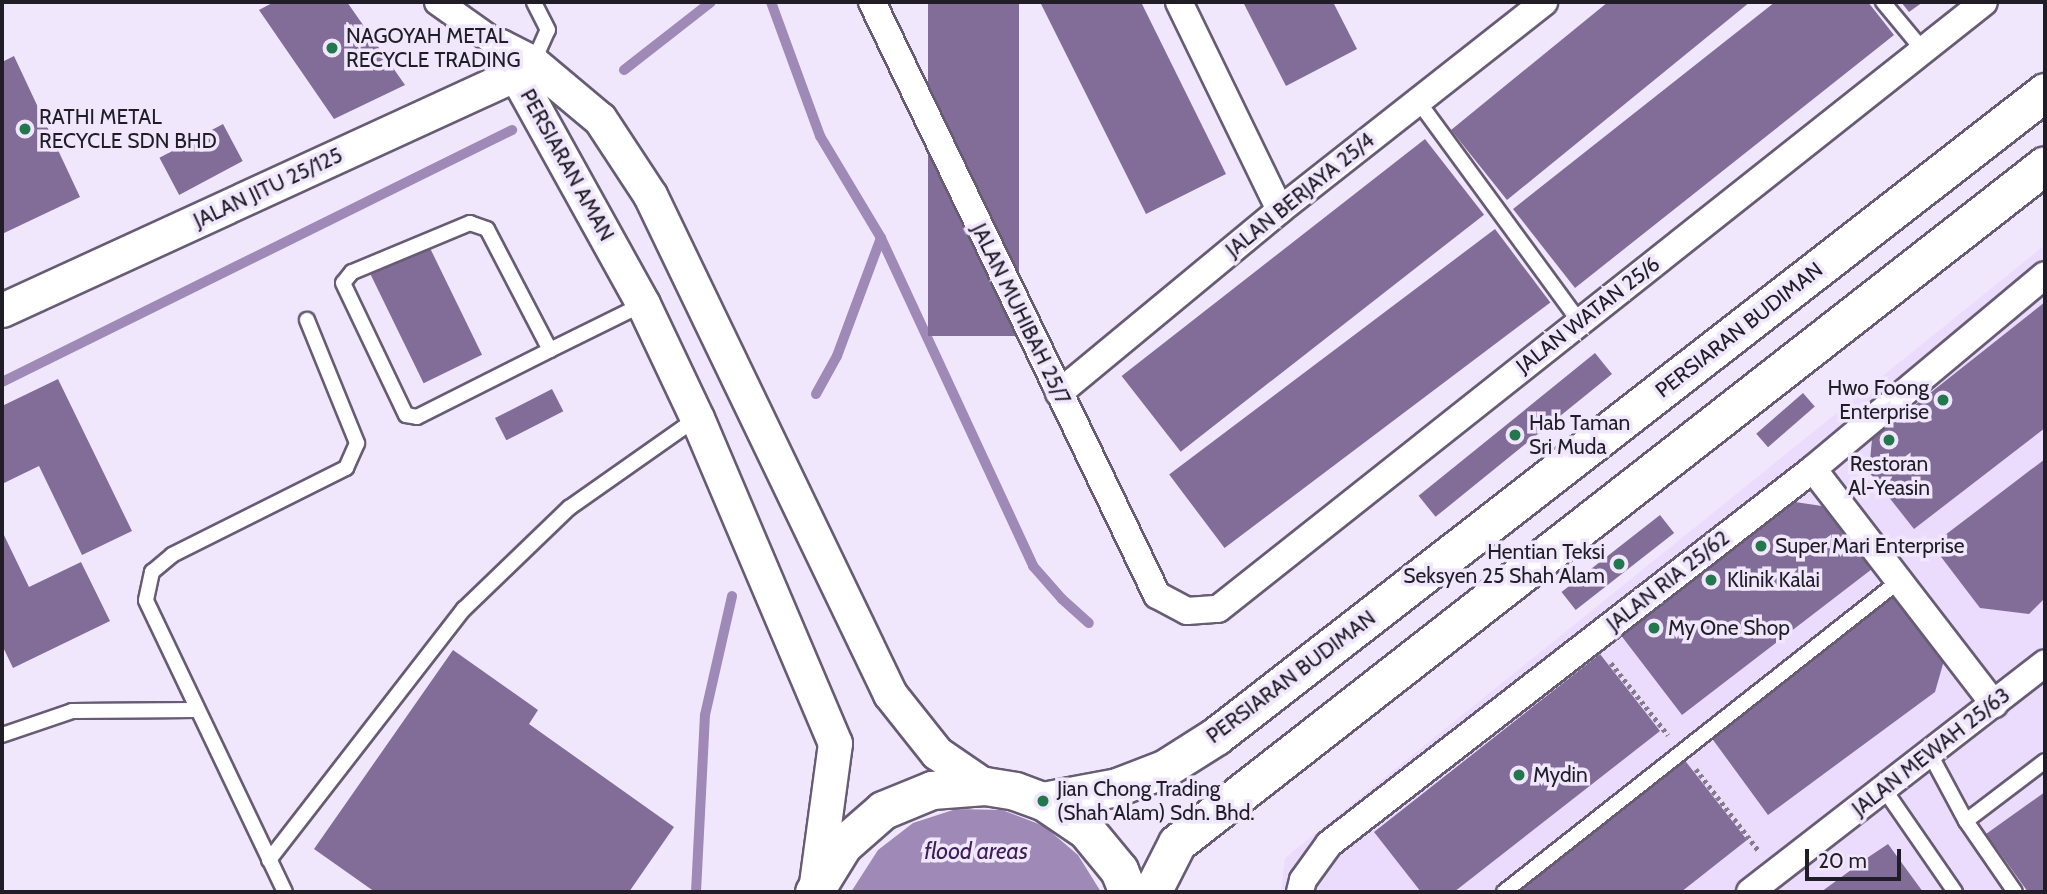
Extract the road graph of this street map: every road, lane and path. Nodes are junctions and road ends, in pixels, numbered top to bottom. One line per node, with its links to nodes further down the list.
1 (438, 2): 9 (street)
2 (534, 2): 9 (lane)
3 (872, 2): 20 (street, JALAN MUHIBAH 25/7)
4 (1179, 2): 13 (street)
5 (1544, 2): 11 (street, JALAN BERJAYA 25/4)
6 (1883, 2): 8 (lane)
7 (1984, 2): 8 (street, JALAN WATAN 25/6)
8 (1922, 49): 18 (street, JALAN WATAN 25/6)
9 (517, 61): 15 (street, PERSIARAN AMAN); 16 (street, JALAN JITU 25/125); 31 (street, PERSIARAN AMAN)
10 (2045, 92): 33 (main road, PERSIARAN BUDIMAN)
11 (1418, 101): 13 (street, JALAN BERJAYA 25/4); 18 (lane)
12 (2045, 165): 39 (main road)
13 (1280, 210): 20 (street, JALAN BERJAYA 25/4)
14 (2045, 275): 22 (street, JALAN RIA 25/62)
15 (643, 304): 19 (lane); 21 (street, PERSIARAN AMAN)
16 (2, 310)
17 (307, 320): 27 (lane)
18 (1580, 322): 24 (street, JALAN WATAN 25/6)
19 (551, 350): 19 (lane)
20 (1059, 393): 24 (street, JALAN MUHIBAH 25/7)
21 (697, 418): 35 (lane); 36 (street, PERSIARAN AMAN)
22 (1813, 469): 23 (street); 40 (street, JALAN RIA 25/62)
23 (1899, 581): 26 (street); 41 (lane)
24 (1187, 611)
25 (2045, 663): 26 (street, JALAN MEWAH 25/63)
26 (1994, 704): 29 (street, JALAN MEWAH 25/63)
27 (196, 710): 28 (lane); 35 (lane)
28 (2, 735)
29 (1930, 754): 32 (street, JALAN MEWAH 25/63); 34 (lane)
30 (2045, 761): 34 (lane)
31 (985, 786): 33 (main road); 36 (main road)
32 (1884, 789): 42 (street, JALAN MEWAH 25/63); 43 (lane)
33 (1043, 801): 38 (main road)
34 (1966, 821): 44 (lane)
35 (269, 860): 37 (lane)
36 (815, 891)
37 (285, 892)
38 (1128, 892)
39 (1152, 892)
40 (1300, 892)
41 (1504, 892)
42 (1750, 892)
43 (1955, 892)
44 (2015, 892)

